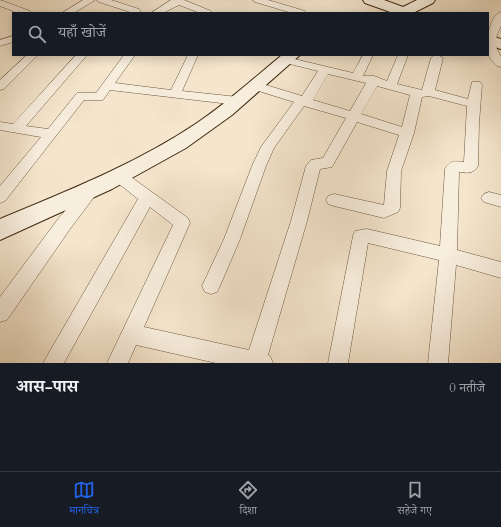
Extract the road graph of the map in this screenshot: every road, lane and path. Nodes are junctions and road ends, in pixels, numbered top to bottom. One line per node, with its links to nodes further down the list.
1 (102, 0): 11 (street)
2 (248, 0): 3 (street)
3 (252, 0)
4 (258, 0): 16 (street)
5 (370, 0): 17 (main road)
6 (416, 0): 17 (main road)
7 (428, 0): 17 (main road)
8 (85, 1): 13 (street)
9 (178, 1): 14 (street); 15 (street)
10 (0, 3): 12 (street)
11 (136, 10)
12 (24, 12)
13 (68, 12)
14 (158, 12)
15 (206, 12)
16 (299, 12)
17 (399, 12)
18 (501, 15): 20 (street)
19 (12, 39): 21 (street)
20 (493, 42): 30 (street)
21 (0, 43)
22 (31, 56): 36 (street)
23 (81, 56): 46 (street)
24 (129, 56): 37 (street)
25 (193, 56): 40 (street)
26 (367, 56): 32 (street)
27 (403, 56): 34 (street)
28 (289, 57): 31 (street); 38 (main road)
29 (437, 58): 39 (street)
30 (501, 64)
31 (325, 69): 32 (street); 42 (street)
32 (357, 76): 33 (street)
33 (374, 80): 34 (street); 44 (street)
34 (392, 85): 39 (street)
35 (476, 85): 43 (street)
36 (0, 86)
37 (107, 86): 40 (street); 48 (street)
38 (256, 86): 41 (main road); 42 (street)
39 (422, 92): 43 (street); 47 (street)
40 (175, 94): 41 (street)
41 (238, 101): 49 (main road)
42 (303, 101): 44 (street); 57 (street)
43 (474, 104): 55 (street)
44 (354, 117): 47 (street); 60 (street)
45 (0, 126): 46 (street)
46 (17, 128): 48 (street)
47 (407, 133): 53 (street)
48 (51, 134): 51 (street)
49 (119, 176): 50 (main road); 52 (street)
50 (92, 189): 54 (main road); 58 (street)
51 (0, 197)
52 (147, 198): 59 (street); 61 (street)
53 (334, 200)
54 (0, 230)
55 (448, 255): 56 (street); 63 (street); 64 (street)
56 (501, 270)
57 (211, 286)
58 (0, 313)
59 (131, 334): 60 (street); 62 (street)
60 (260, 362)
61 (53, 363)
62 (117, 363)
63 (338, 363)
64 (438, 363)

